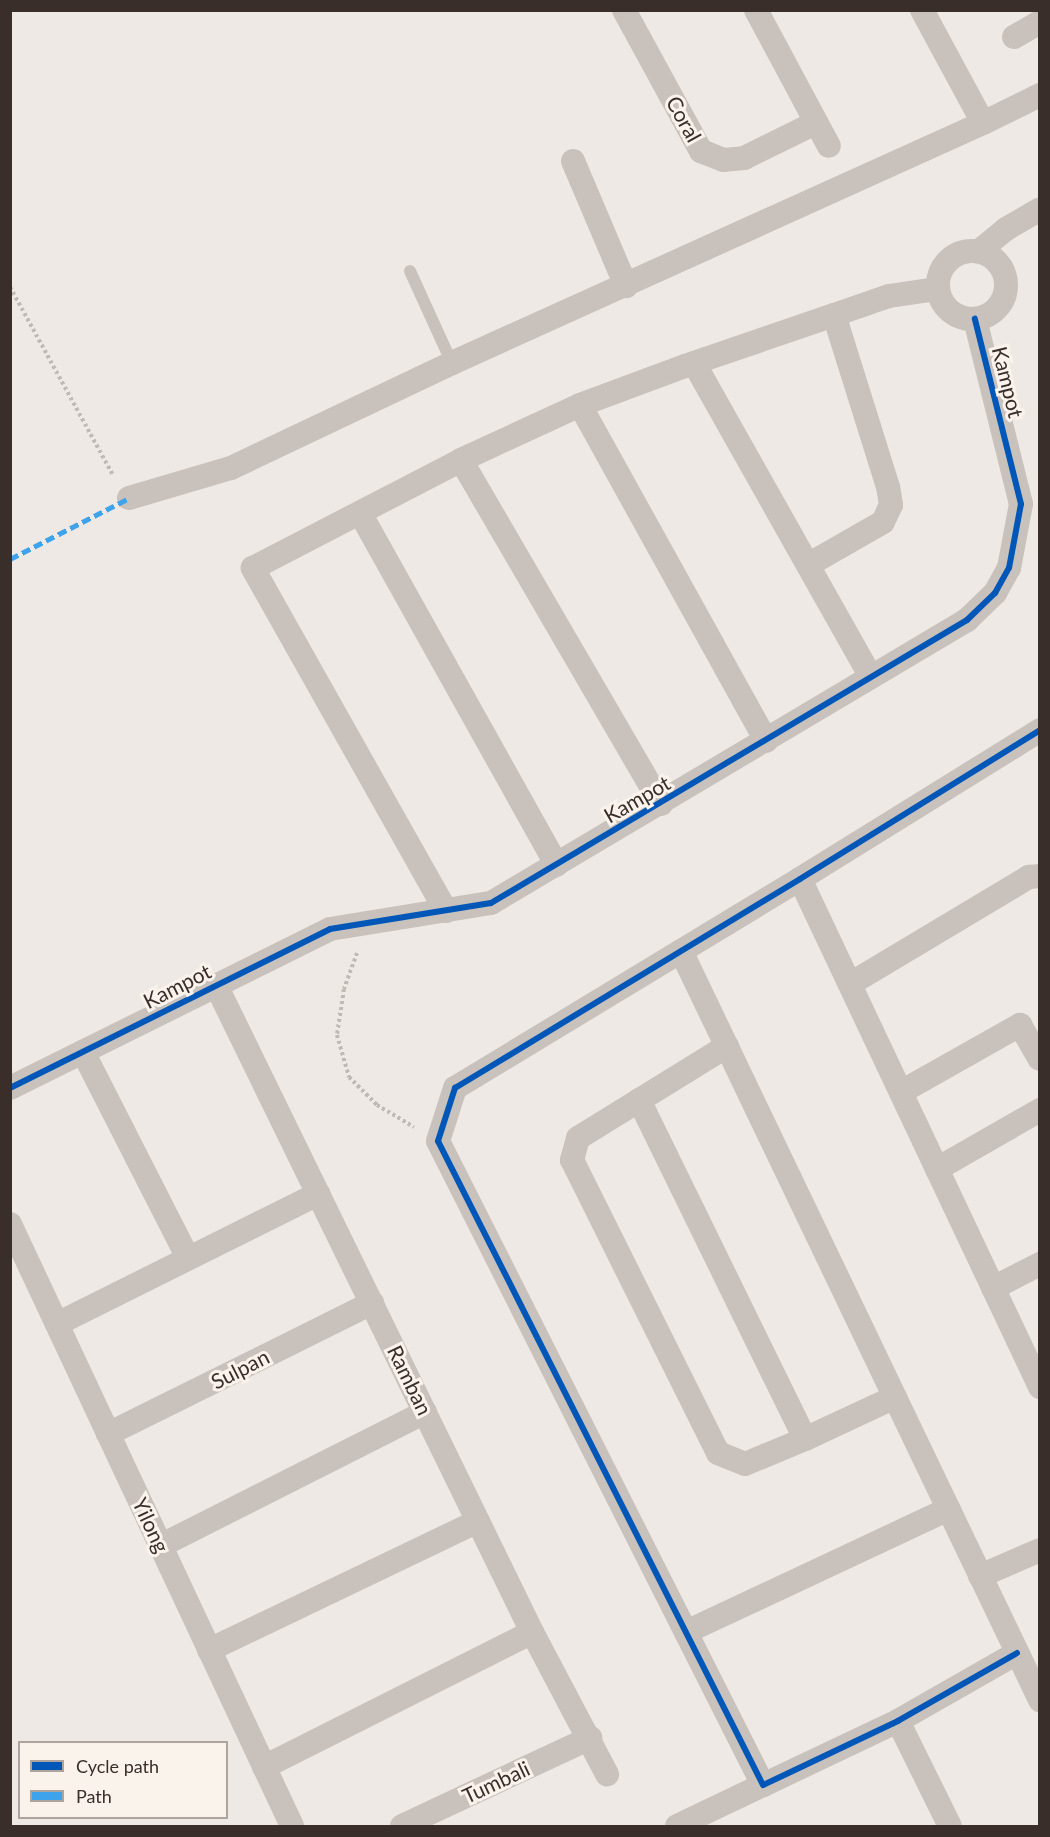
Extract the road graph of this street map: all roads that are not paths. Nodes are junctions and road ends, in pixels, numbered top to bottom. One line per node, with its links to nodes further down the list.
1 (624, 10): 7 (street, Coral)
2 (756, 10): 7 (street)
3 (922, 10): 8 (street)
4 (1040, 22): 5 (street)
5 (1014, 37)
6 (1040, 95): 8 (street)
7 (815, 123): 9 (street)
8 (983, 123): 14 (street)
9 (829, 146)
10 (573, 161): 14 (street)
11 (1040, 209): 12 (street)
12 (979, 251): 15 (street); 17 (street)
13 (410, 272): 18 (lane)
14 (626, 286): 18 (street)
15 (937, 289): 16 (street); 17 (street)
16 (834, 315): 19 (street); 24 (street)
17 (975, 319): 25 (street, Kampot)
18 (452, 363): 22 (street)
19 (694, 363): 20 (street); 24 (street)
20 (580, 405): 21 (street); 27 (street)
21 (461, 460): 23 (street); 28 (street)
22 (129, 498)
23 (360, 513): 29 (street); 32 (street)
24 (808, 565): 25 (street)
25 (872, 677): 27 (street, Kampot)
26 (1040, 730): 31 (street)
27 (766, 741): 28 (street, Kampot)
28 (661, 804): 29 (street, Kampot)
29 (557, 865): 32 (street, Kampot)
30 (1040, 876): 34 (street)
31 (800, 879): 33 (street); 34 (street)
32 (446, 911): 35 (street, Kampot)
33 (681, 951): 36 (street); 62 (street)
34 (850, 984): 40 (street)
35 (216, 985): 37 (street, Kampot); 44 (street, Ramban)
36 (727, 1047): 41 (street); 52 (street)
37 (83, 1052): 39 (street, Kampot); 46 (street)
38 (1040, 1059): 40 (street)
39 (10, 1088)
40 (900, 1092): 43 (street)
41 (639, 1100): 55 (street); 55 (street)
42 (1040, 1110): 43 (street)
43 (937, 1169): 48 (street)
44 (318, 1194): 46 (street); 49 (street, Ramban)
45 (10, 1224): 50 (street, Yilong)
46 (188, 1258): 50 (street)
47 (1040, 1264): 48 (street)
48 (993, 1287): 51 (street)
49 (372, 1303): 53 (street, Ramban); 54 (street, Sulpan)
50 (57, 1324): 54 (street, Yilong)
51 (1040, 1387)
52 (895, 1397): 55 (street); 56 (street)
53 (425, 1412): 57 (street, Ramban); 58 (street)
54 (108, 1434): 58 (street, Yilong)
55 (805, 1439)
56 (949, 1509): 60 (street); 62 (street)
57 (478, 1521): 61 (street, Ramban); 63 (street)
58 (160, 1546): 63 (street, Yilong)
59 (1040, 1550): 60 (street)
60 (980, 1576): 64 (street)
61 (532, 1632): 67 (street, Ramban); 68 (street)
62 (686, 1632): 70 (street)
63 (209, 1650): 68 (street, Yilong)
64 (1017, 1653): 65 (street); 66 (street)
65 (1040, 1700)
66 (898, 1721): 70 (street); 74 (street)
67 (590, 1738): 69 (street, Ramban); 72 (street, Tumbali)
68 (264, 1767): 71 (street, Yilong)
69 (607, 1774)
70 (764, 1785): 73 (street)
71 (292, 1827)
72 (402, 1827)
73 (677, 1827)
74 (950, 1827)

